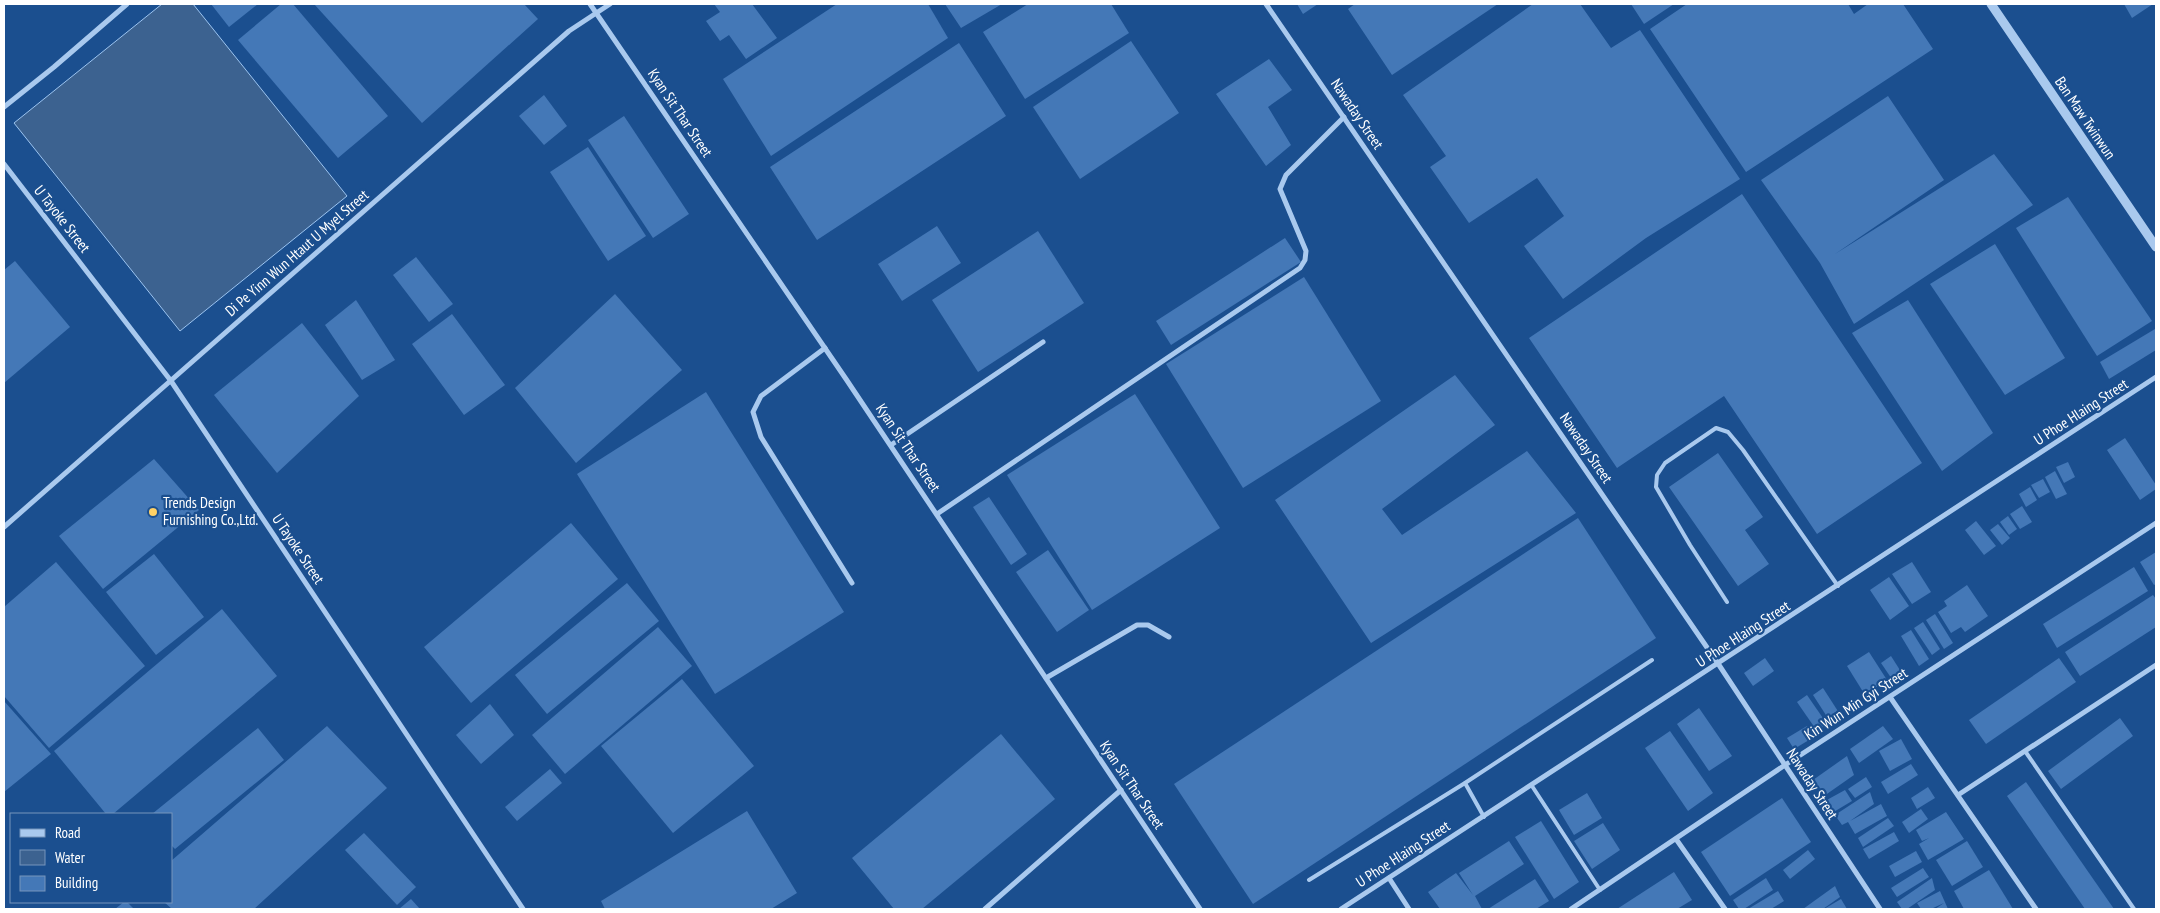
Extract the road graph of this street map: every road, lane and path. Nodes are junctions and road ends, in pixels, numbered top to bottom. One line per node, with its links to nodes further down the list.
1 (127, 4): 7 (street)
2 (590, 4): 6 (street, Kyan Sit Thar Street)
3 (610, 4): 6 (street, Di Pe Yinn Wun Htaut U Myel Street)
4 (1266, 4): 8 (street, Nawaday Street)
5 (1991, 4): 10 (street, Ban Maw Twinwun)
6 (596, 13): 12 (street, Kyan Sit Thar Street); 14 (street, Di Pe Yinn Wun Htaut U Myel Street)
7 (4, 107)
8 (1344, 117): 16 (street); 24 (street, Nawaday Street)
9 (4, 164): 14 (street, U Tayoke Street)
10 (2156, 247)
11 (1043, 342): 15 (street)
12 (825, 348): 15 (street, Kyan Sit Thar Street); 19 (street)
13 (2156, 377): 20 (street, U Phoe Hlaing Street)
14 (171, 381): 18 (street, Di Pe Yinn Wun Htaut U Myel Street); 39 (street, U Tayoke Street)
15 (890, 445): 16 (street, Kyan Sit Thar Street)
16 (937, 514): 26 (street, Kyan Sit Thar Street)
17 (2156, 523): 27 (street, Kin Wun Min Gyi Street)
18 (4, 527)
19 (852, 583)
20 (1838, 586): 21 (lane); 24 (street, U Phoe Hlaing Street)
21 (1727, 602)
22 (1169, 637): 26 (street)
23 (1652, 660): 30 (lane)
24 (1719, 665): 29 (street, Nawaday Street); 31 (street, U Phoe Hlaing Street)
25 (2156, 665): 28 (street)
26 (1046, 678): 32 (street, Kyan Sit Thar Street)
27 (1890, 697): 29 (street, Kin Wun Min Gyi Street); 33 (street)
28 (2024, 752): 33 (street); 48 (lane)
29 (1785, 765): 35 (street, Kin Wun Min Gyi Street); 46 (street, Nawaday Street)
30 (1465, 783): 34 (lane); 37 (lane)
31 (1532, 786): 34 (street, U Phoe Hlaing Street); 38 (lane)
32 (1120, 790): 40 (street); 41 (street, Kyan Sit Thar Street)
33 (1958, 795): 47 (street)
34 (1484, 817): 36 (street, U Phoe Hlaing Street)
35 (1676, 839): 38 (street, Kin Wun Min Gyi Street); 45 (street)
36 (1389, 878): 42 (street, U Phoe Hlaing Street); 43 (street)
37 (1309, 880)
38 (1600, 890): 44 (street, Kin Wun Min Gyi Street)
39 (523, 909)
40 (985, 909)
41 (1200, 909)
42 (1341, 909)
43 (1409, 909)
44 (1571, 909)
45 (1725, 909)
46 (1880, 909)
47 (2036, 909)
48 (2134, 909)

